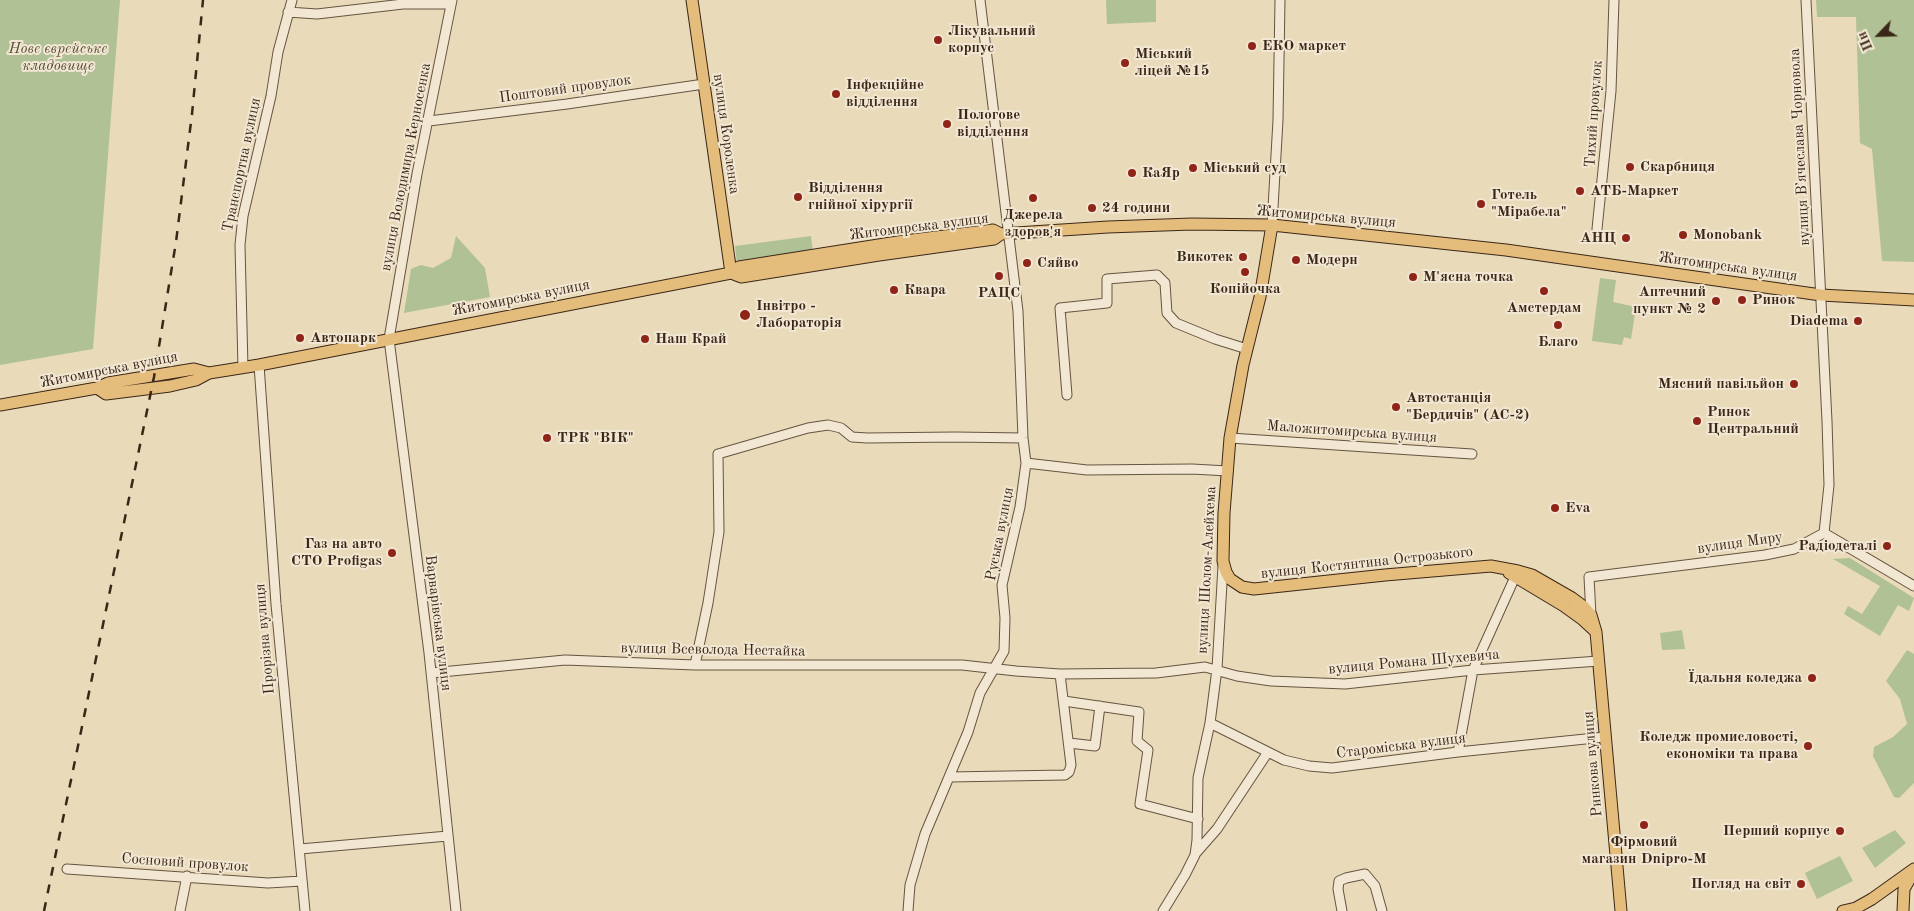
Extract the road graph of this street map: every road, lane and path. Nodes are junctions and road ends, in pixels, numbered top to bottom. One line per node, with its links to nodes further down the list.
1 (292, 0): 8 (street, Транспортна вулиця)
2 (692, 0): 9 (main road, вулиця Короленка)
3 (980, 0): 13 (street, Руська вулиця)
4 (1280, 0): 11 (street)
5 (1614, 0): 12 (street, Тихий провулок)
6 (1806, 0): 15 (street, вулиця Вʼячеслава Чорновола)
7 (452, 2): 8 (street); 10 (street, вулиця Володимира Керносенка)
8 (288, 12): 20 (street, Транспортна вулиця)
9 (704, 84): 10 (street, Поштовий провулок); 14 (main road, вулиця Короленка)
10 (429, 121): 17 (street, вулиця Володимира Керносенка)
11 (1272, 225): 13 (main road, Житомирська вулиця); 15 (main road, Житомирська вулиця); 18 (main road, вулиця Шолом-Алейхема)
12 (1597, 229)
13 (1005, 234): 14 (main road, Житомирська вулиця); 23 (street, Руська вулиця)
14 (731, 273): 17 (main road, Житомирська вулиця)
15 (1821, 295): 16 (main road, Житомирська вулиця); 28 (street, вулиця Вʼячеслава Чорновола)
16 (1914, 300)
17 (389, 339): 19 (main road, Житомирська вулиця); 40 (street, Варварівська вулиця)
18 (1247, 349): 21 (street); 24 (main road, вулиця Шолом-Алейхема)
19 (260, 365): 20 (main road, Житомирська вулиця); 52 (street, Прорізна вулиця)
20 (243, 368): 22 (main road, Житомирська вулиця)
21 (1067, 395)
22 (0, 405)
23 (1023, 438): 26 (street, Руська вулиця); 36 (street)
24 (1230, 438): 25 (street, Маложитомирська вулиця); 27 (main road, вулиця Шолом-Алейхема)
25 (1472, 454)
26 (1026, 463): 27 (street); 37 (street, Руська вулиця)
27 (1228, 471): 29 (main road, вулиця Шолом-Алейхема)
28 (1824, 533): 32 (street); 33 (street, вулиця Миру)
29 (1223, 561): 30 (main road, вулиця Костянтина Острозького); 38 (street, вулиця Шолом-Алейхема)
30 (1500, 568): 31 (main road); 33 (main road, вулиця Костянтина Острозького)
31 (1515, 577): 34 (main road); 39 (street)
32 (1914, 586)
33 (1591, 615): 34 (main road, Ринкова вулиця)
34 (1596, 632): 35 (main road, Ринкова вулиця)
35 (1599, 661): 39 (street, вулиця Романа Шухевича); 45 (main road, Ринкова вулиця)
36 (695, 665): 37 (street, вулиця Всеволода Нестайка); 40 (street, вулиця Всеволода Нестайка)
37 (994, 669): 41 (street, вулиця Романа Шухевича); 49 (street, Руська вулиця)
38 (1217, 669): 39 (street, вулиця Романа Шухевича); 41 (street, вулиця Романа Шухевича); 44 (street, вулиця Шолом-Алейхема)
39 (1473, 670): 48 (street)
40 (431, 673): 51 (street, Варварівська вулиця)
41 (1060, 674): 42 (street)
42 (1064, 701): 43 (street); 46 (street)
43 (1100, 706): 46 (street); 50 (street)
44 (1210, 723): 47 (street, Староміська вулиця); 50 (street, вулиця Шолом-Алейхема)
45 (1605, 737): 48 (street, Староміська вулиця); 66 (main road, Ринкова вулиця)
46 (1069, 744): 49 (street)
47 (1268, 752): 48 (street, Староміська вулиця); 53 (street)
48 (1458, 752)
49 (949, 777): 62 (street, Руська вулиця)
50 (1198, 819): 53 (street, вулиця Шолом-Алейхема)
51 (448, 836): 52 (street); 61 (street, Варварівська вулиця)
52 (300, 849): 57 (street, Прорізна вулиця)
53 (1195, 855): 63 (street, вулиця Шолом-Алейхема)
54 (66, 869): 56 (street, Сосновий провулок)
55 (1914, 870): 58 (main road); 68 (main road)
56 (187, 876): 57 (street, Сосновий провулок); 59 (street)
57 (302, 881): 60 (street, Прорізна вулиця)
58 (1860, 909): 67 (main road)
59 (180, 911)
60 (305, 911)
61 (456, 911)
62 (908, 911)
63 (1163, 911)
64 (1342, 911): 65 (street)
65 (1382, 911)
66 (1621, 911)
67 (1843, 911)
68 (1903, 911)

